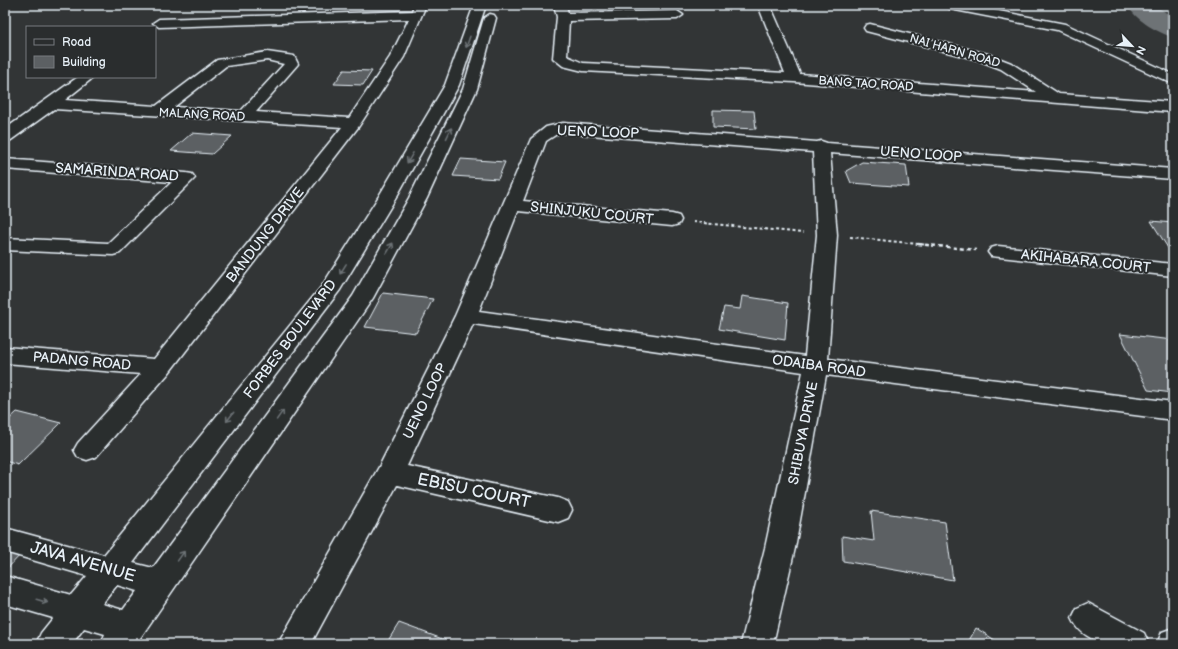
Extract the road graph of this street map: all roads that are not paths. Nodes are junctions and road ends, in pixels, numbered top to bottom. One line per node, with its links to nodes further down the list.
1 (480, 5): 38 (street, FORBES BOULEVARD, one-way to 38)
2 (494, 5): 39 (street, one-way to 2)
3 (764, 5): 12 (street)
4 (950, 5): 13 (street)
5 (177, 9): 9 (street)
6 (419, 10): 9 (street); 19 (street, BANDUNG DRIVE)
7 (562, 11): 8 (street); 12 (street, BANG TAO ROAD)
8 (677, 15)
9 (156, 25)
10 (870, 28): 14 (street, NAI HARN ROAD)
11 (86, 78): 15 (street)
12 (794, 78): 14 (street, BANG TAO ROAD)
13 (1173, 80)
14 (1057, 98): 16 (street, BANG TAO ROAD)
15 (52, 104): 17 (street, MALANG ROAD); 20 (street)
16 (1173, 107)
17 (158, 112): 18 (street, MALANG ROAD); 18 (street)
18 (244, 117): 19 (street, MALANG ROAD)
19 (353, 123): 32 (street, BANDUNG DRIVE)
20 (5, 137)
21 (821, 146): 23 (street, UENO LOOP); 24 (street, UENO LOOP); 31 (street, SHIBUYA DRIVE)
22 (5, 164): 26 (street, SAMARINDA ROAD)
23 (1173, 174)
24 (512, 205): 25 (street, SHINJUKU COURT); 29 (street, UENO LOOP)
25 (672, 220)
26 (5, 244)
27 (998, 252): 28 (street, AKIHABARA COURT)
28 (1173, 270)
29 (466, 316): 31 (street, ODAIBA ROAD); 35 (street, UENO LOOP)
30 (5, 355): 32 (street, PADANG ROAD)
31 (816, 366): 33 (street, ODAIBA ROAD); 46 (street, SHIBUYA DRIVE)
32 (160, 368): 34 (street, BANDUNG DRIVE)
33 (1173, 411)
34 (87, 450)
35 (390, 473): 36 (street, EBISU COURT); 45 (street, UENO LOOP)
36 (558, 510)
37 (5, 540): 38 (street, JAVA AVENUE)
38 (111, 570): 39 (street, JAVA AVENUE); 41 (street, FORBES BOULEVARD)
39 (161, 584): 43 (street)
40 (5, 590): 41 (street, one-way to 41)
41 (79, 612): 43 (street); 44 (street, FORBES BOULEVARD)
42 (1088, 618): 47 (street)
43 (123, 636)
44 (52, 644)
45 (294, 644)
46 (757, 644)
47 (1133, 644)

